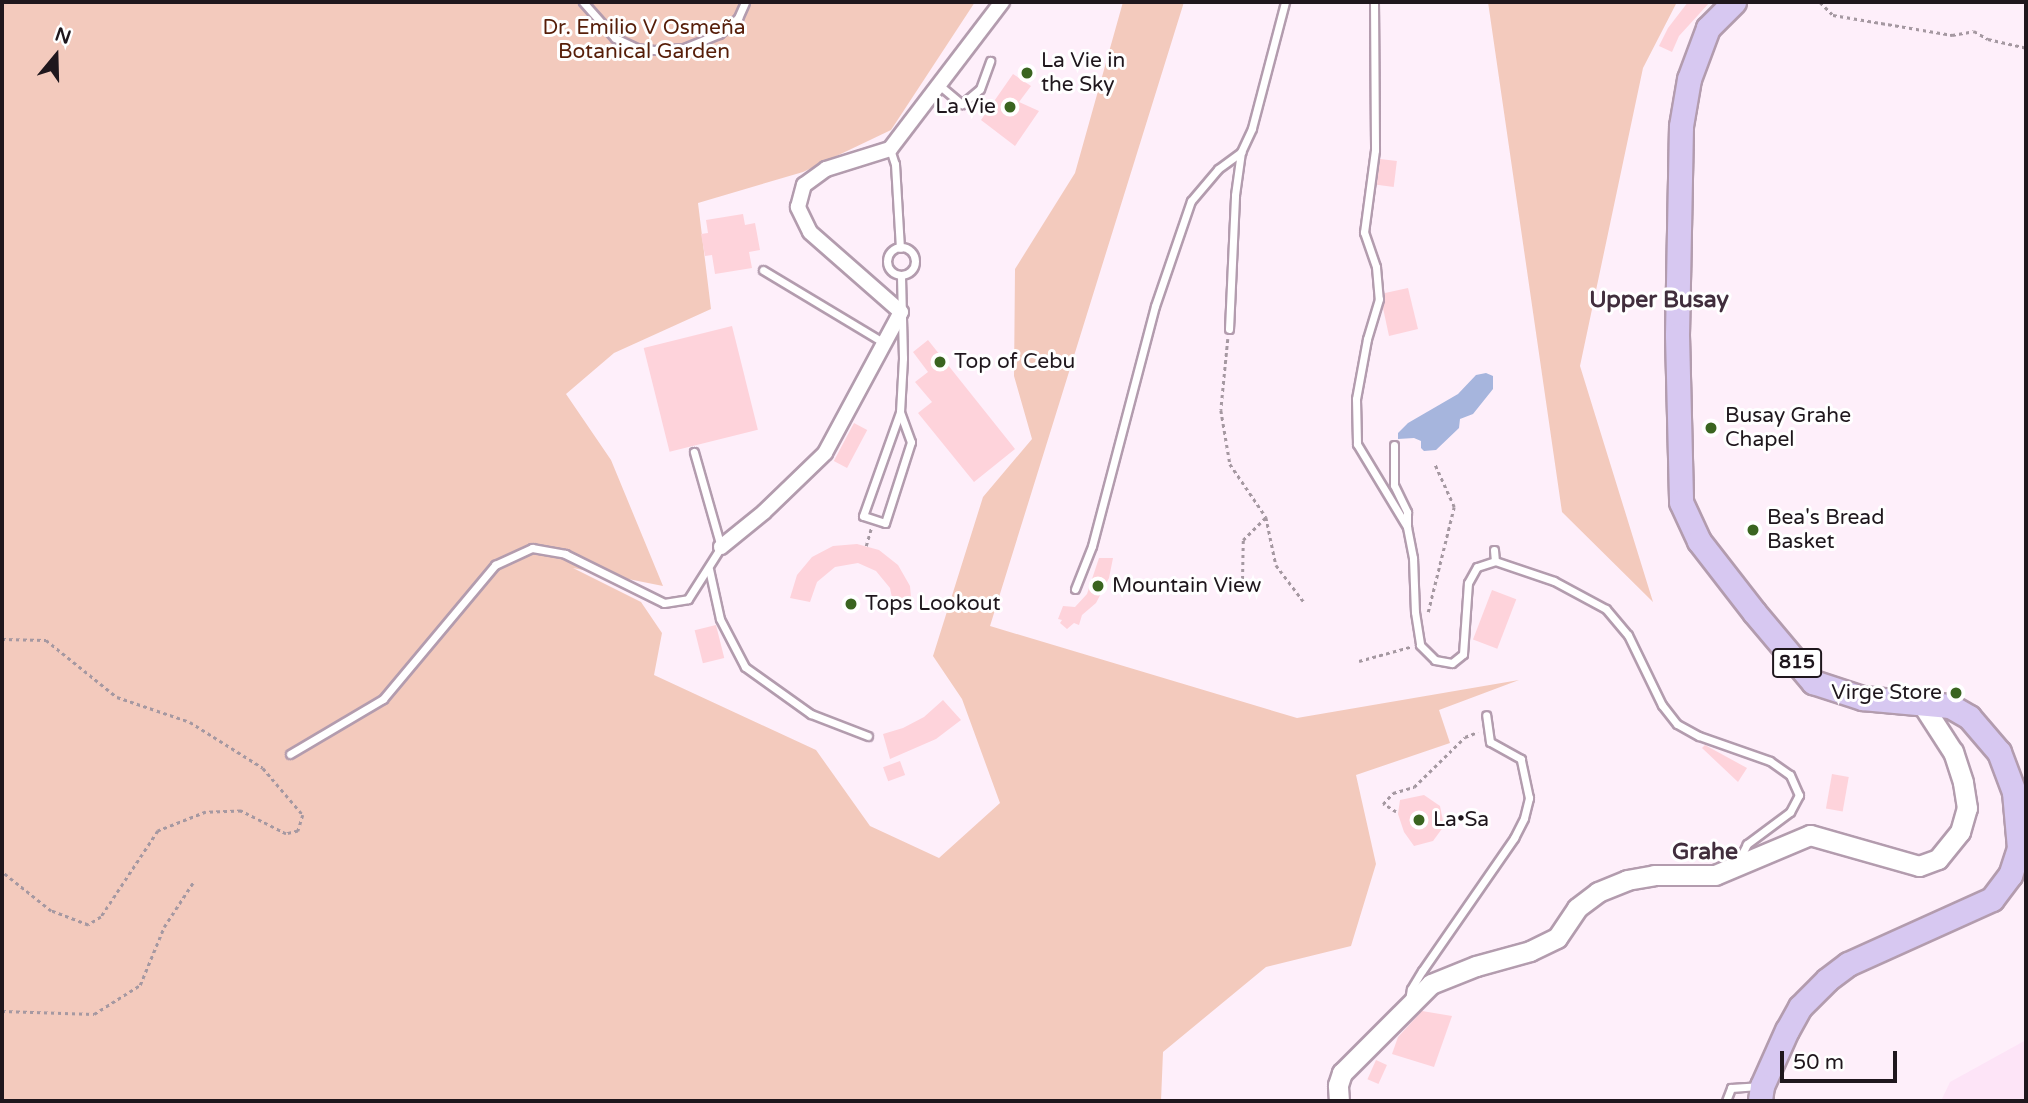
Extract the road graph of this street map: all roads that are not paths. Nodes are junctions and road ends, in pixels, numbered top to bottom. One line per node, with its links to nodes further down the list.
1 (583, 2): 2 (lane)
2 (745, 2)
3 (1002, 2): 8 (street)
4 (1285, 2): 10 (lane)
5 (1374, 2): 20 (lane)
6 (1733, 2): 26 (main road, 815)
7 (990, 61): 8 (lane)
8 (939, 85): 9 (street)
9 (890, 149): 11 (lane); 14 (street)
10 (1241, 152): 15 (lane); 25 (lane)
11 (900, 248): 13 (lane); 13 (lane)
12 (763, 270): 16 (lane)
13 (901, 275): 14 (lane)
14 (901, 312): 16 (street); 17 (lane)
15 (1229, 329)
16 (883, 342): 21 (street)
17 (900, 412): 17 (lane)
18 (1394, 445): 20 (lane)
19 (694, 452): 21 (lane)
20 (1406, 527): 23 (lane)
21 (721, 547): 24 (lane)
22 (1494, 550): 23 (lane)
23 (1495, 561): 31 (lane)
24 (709, 569): 28 (lane); 29 (lane)
25 (1075, 589)
26 (1922, 704): 30 (main road, 815); 31 (street)
27 (1486, 716): 32 (lane)
28 (868, 736)
29 (290, 754)
30 (2020, 790): 33 (main road, 815)
31 (1737, 864): 32 (street)
32 (1408, 1005): 34 (street)
33 (1761, 1093): 35 (lane)
34 (1339, 1101)
35 (1726, 1101)

